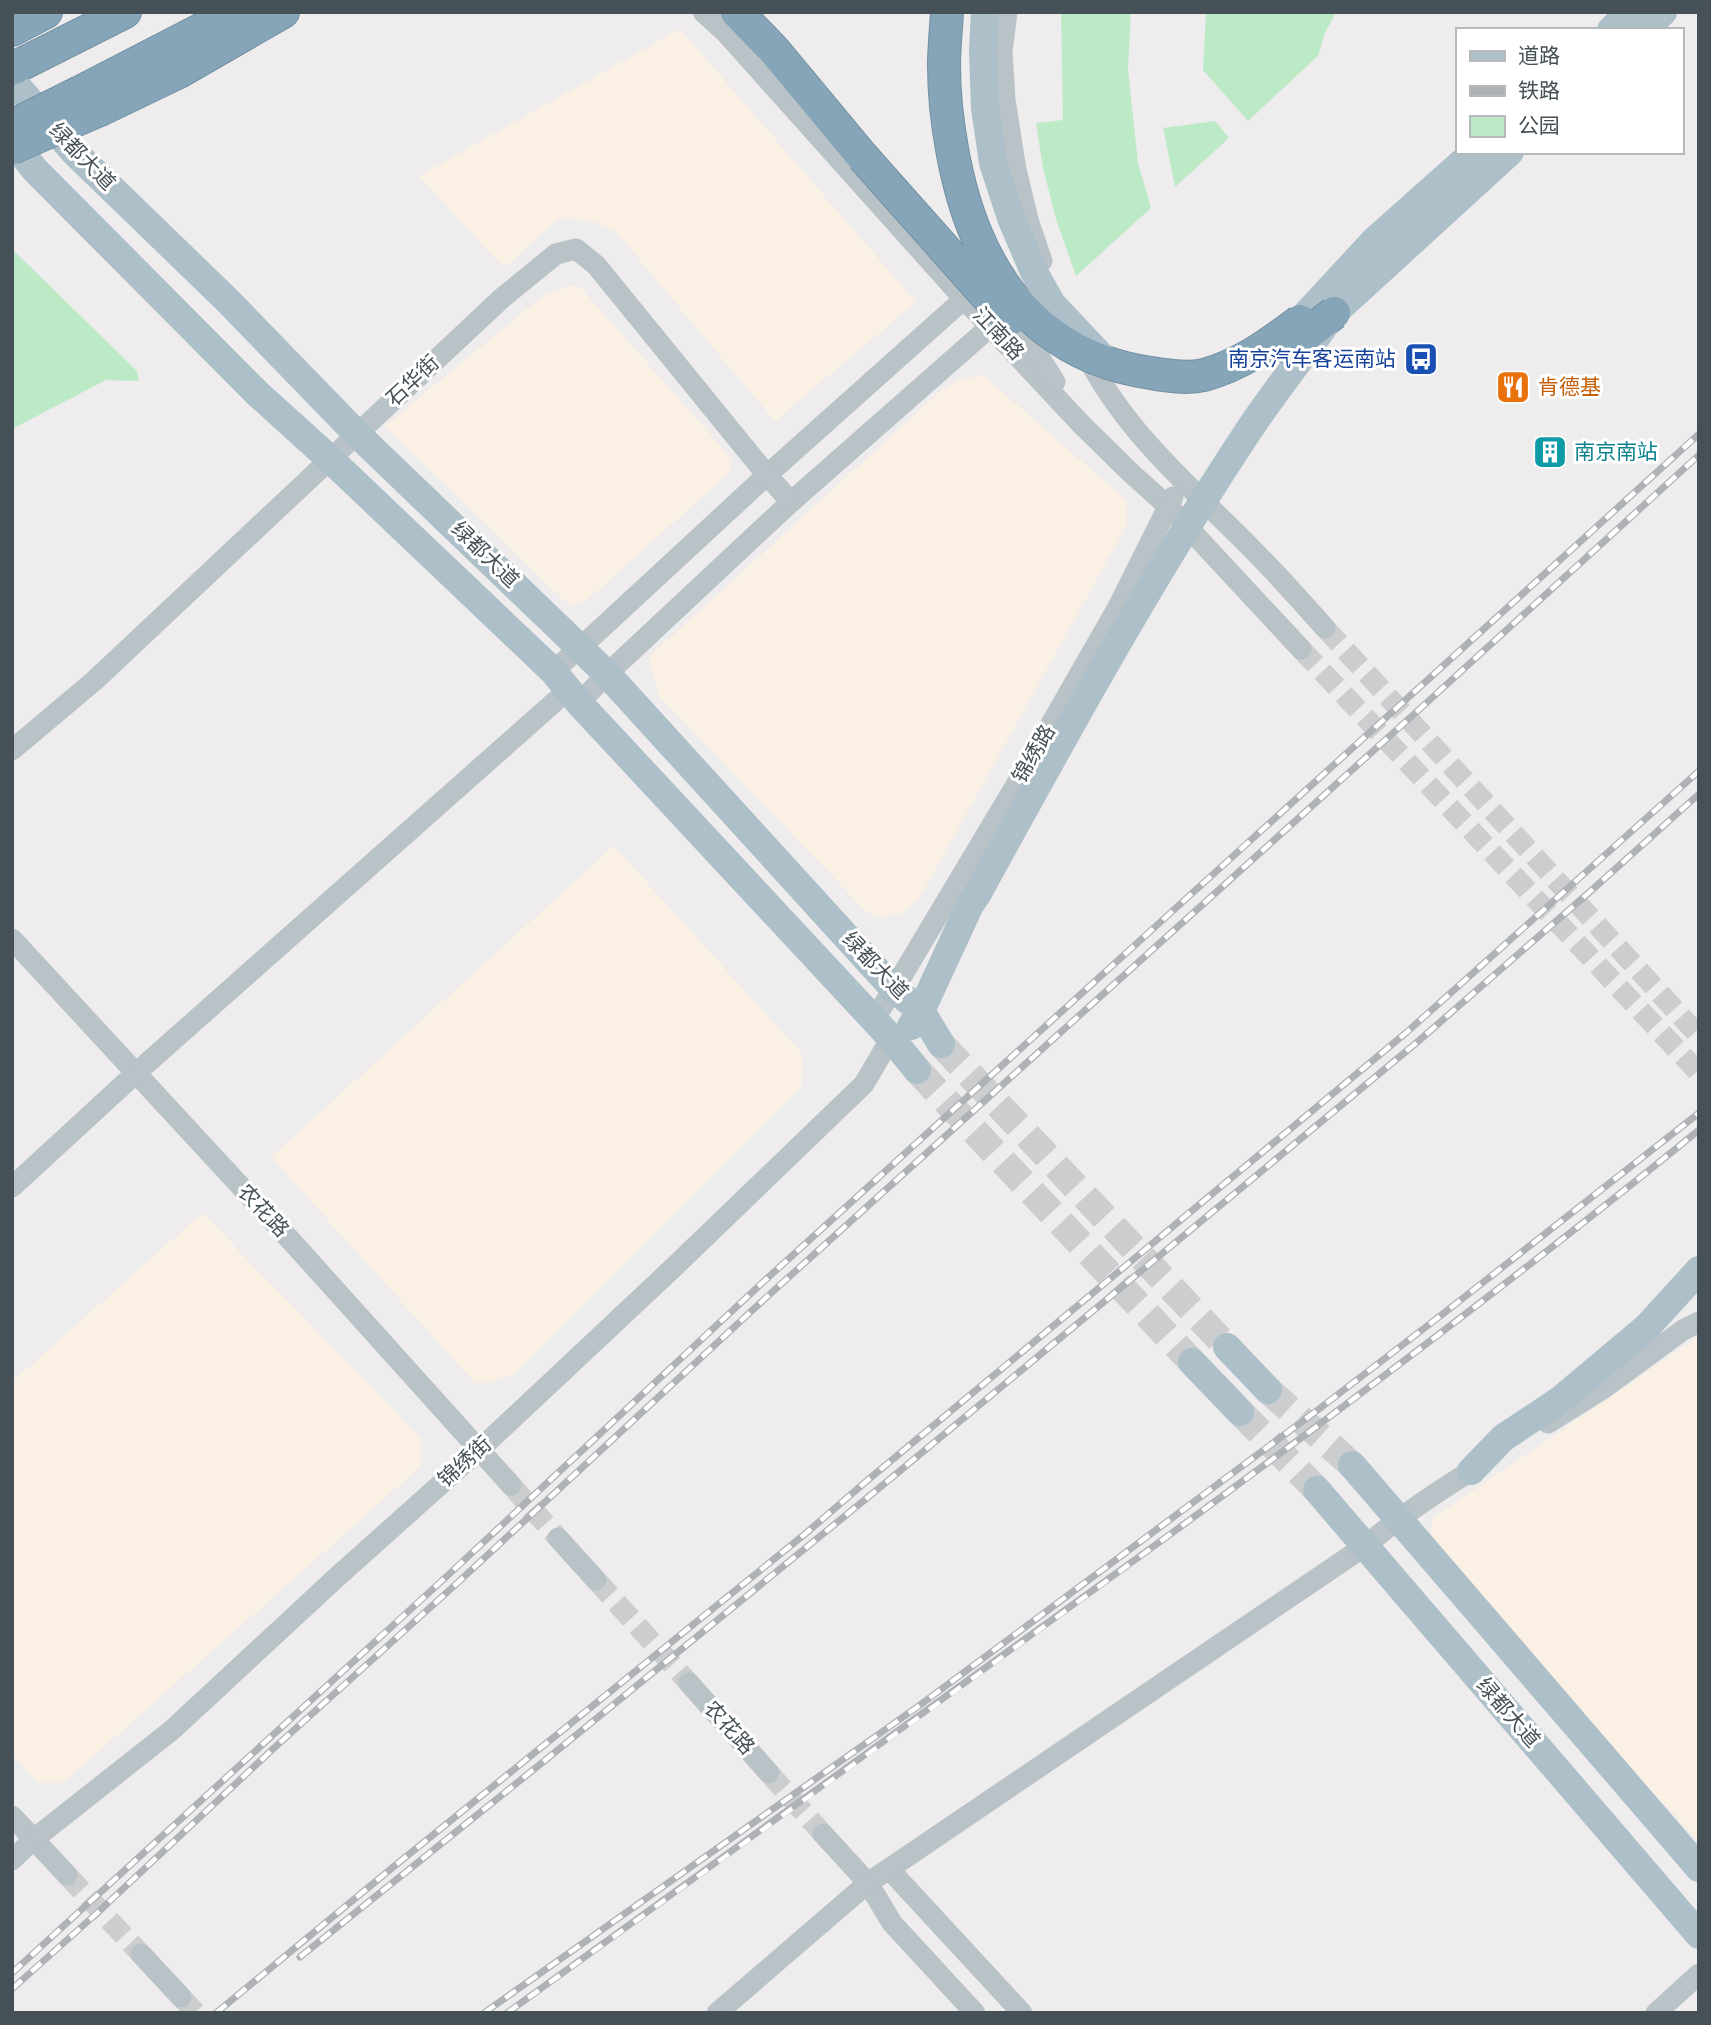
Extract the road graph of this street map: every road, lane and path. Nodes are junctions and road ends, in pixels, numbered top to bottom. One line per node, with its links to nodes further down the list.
1 (46, 12): 15 (highway)
2 (125, 12): 16 (highway)
3 (235, 12): 17 (highway)
4 (283, 12): 17 (highway)
5 (703, 12): 23 (street, 江南路)
6 (737, 12): 29 (highway, bridge)
7 (934, 12): 30 (street)
8 (947, 12): 28 (highway, bridge)
9 (985, 12): 28 (main road, bridge)
10 (1007, 12): 34 (street)
11 (1630, 12): 13 (main road)
12 (1663, 12): 14 (main road, bridge)
13 (1613, 28)
14 (1646, 28)
15 (13, 30)
16 (19, 69): 31 (main road, 绿都大道)
17 (91, 101): 18 (highway, bridge); 20 (highway, bridge)
18 (12, 125)
19 (12, 141): 32 (main road, 绿都大道)
20 (12, 148)
21 (1472, 154): 25 (main road)
22 (1508, 154): 24 (main road)
23 (964, 299): 26 (street, 江南路); 33 (street)
24 (1334, 313): 27 (highway, bridge); 45 (main road, bridge)
25 (1300, 321): 27 (highway, bridge); 28 (highway, bridge)
26 (991, 326): 30 (street, 江南路); 35 (street)
27 (1271, 359): 29 (highway)
28 (1120, 368): 29 (highway, bridge)
29 (1198, 388)
30 (1082, 425): 36 (street, 江南路)
31 (357, 434): 32 (street, 石华街); 33 (street, 石华街); 38 (main road, 绿都大道)
32 (331, 460): 41 (main road, 绿都大道); 42 (street, 石华街)
33 (767, 475): 35 (street, 石华街); 38 (street)
34 (1181, 479): 36 (street, 锦绣路); 37 (street)
35 (791, 502): 40 (street)
36 (1169, 507): 39 (street, 江南路); 44 (street, 锦绣路)
37 (1325, 628)
38 (581, 648): 40 (main road, 绿都大道); 41 (street)
39 (1301, 649)
40 (607, 674): 41 (street); 44 (main road, 绿都大道)
41 (567, 688): 46 (main road, 绿都大道); 49 (street)
42 (12, 750)
43 (12, 939): 49 (street, 农花路)
44 (894, 989): 45 (main road, 绿都大道); 46 (street, 锦绣路)
45 (921, 1011): 46 (main road); 47 (main road, 绿都大道)
46 (887, 1035): 48 (main road, 绿都大道); 57 (street, 锦绣街)
47 (941, 1044)
48 (917, 1070)
49 (136, 1073): 50 (street); 57 (street, 农花路)
50 (12, 1187)
51 (1699, 1270): 59 (main road)
52 (1699, 1322): 59 (street)
53 (1227, 1347): 55 (main road)
54 (1192, 1362): 56 (main road)
55 (1268, 1390)
56 (1240, 1412)
57 (479, 1450): 60 (street, 农花路); 70 (street, 锦绣街)
58 (1352, 1465): 62 (main road, 绿都大道)
59 (1471, 1471): 62 (street)
60 (511, 1486)
61 (1317, 1490): 64 (main road, 绿都大道)
62 (1398, 1518): 64 (street); 72 (main road, 绿都大道)
63 (558, 1538): 65 (street)
64 (1365, 1546): 73 (street); 76 (main road, 绿都大道)
65 (596, 1580)
66 (689, 1683): 67 (street, 农花路)
67 (769, 1773)
68 (12, 1816): 70 (street)
69 (824, 1833): 75 (street)
70 (34, 1839): 71 (street, 锦绣街); 74 (street)
71 (12, 1860)
72 (1699, 1868)
73 (889, 1869): 75 (street); 82 (street)
74 (67, 1875)
75 (868, 1884): 80 (street); 81 (street)
76 (1699, 1935)
77 (141, 1954): 79 (street)
78 (1699, 1974): 83 (street)
79 (181, 1997)
80 (717, 2013)
81 (975, 2013)
82 (1022, 2013)
83 (1656, 2013)

